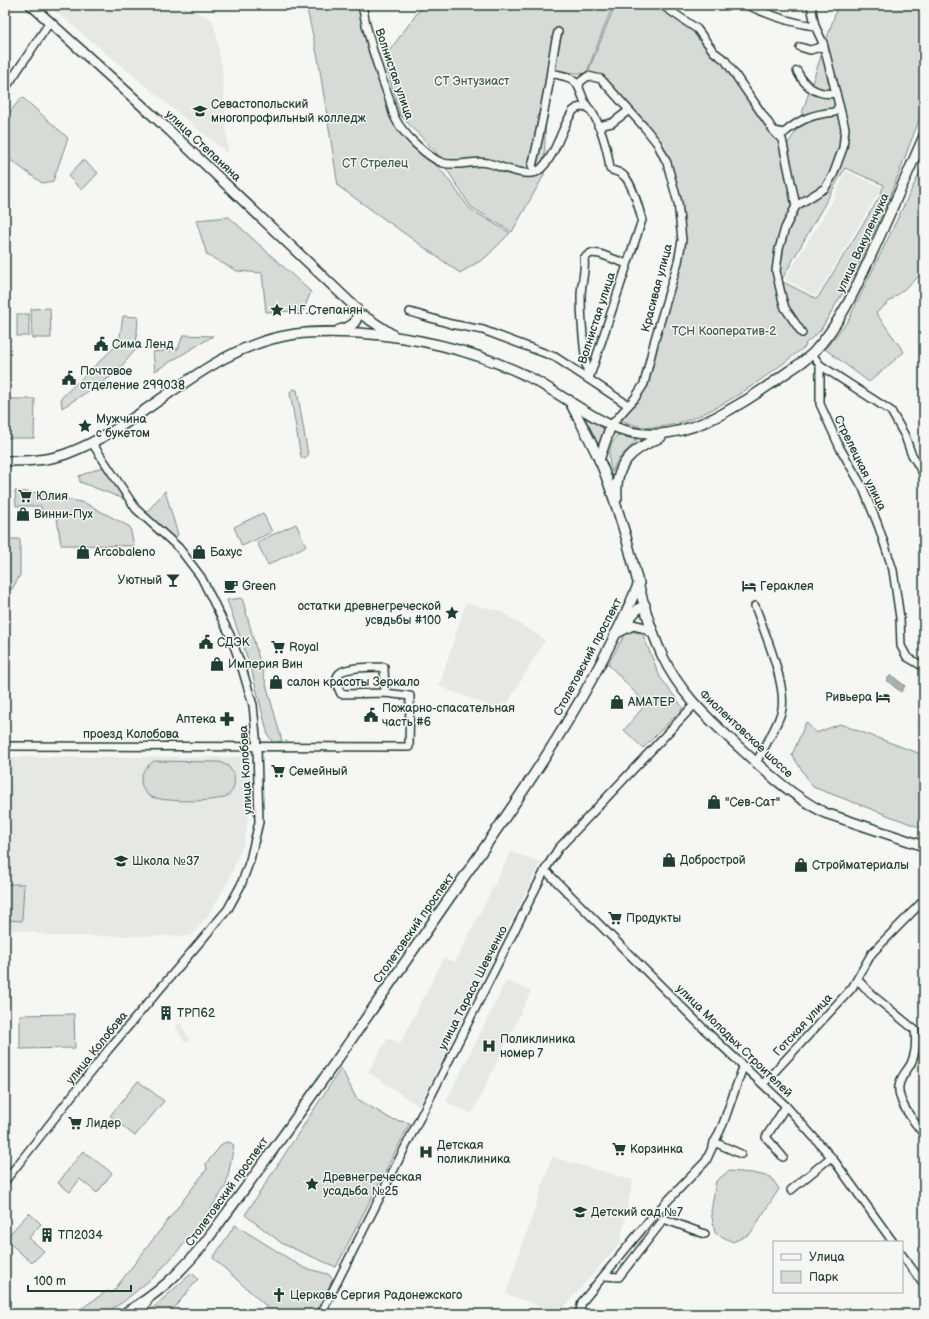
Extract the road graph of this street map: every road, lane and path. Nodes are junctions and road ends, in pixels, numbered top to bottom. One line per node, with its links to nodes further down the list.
1 (31, 5): 6 (main road, улица Степаняна)
2 (362, 5): 22 (street, Волнистая улица)
3 (662, 5): 20 (street)
4 (747, 5): 7 (street)
5 (811, 5): 7 (street)
6 (50, 22): 14 (street); 25 (main road, улица Степаняна)
7 (815, 26): 9 (street)
8 (558, 32): 12 (street)
9 (822, 42): 10 (street); 15 (street)
10 (800, 48)
11 (797, 71): 15 (street)
12 (551, 73): 13 (street); 22 (street)
13 (579, 87): 16 (street, Волнистая улица); 18 (street, Красивая улица)
14 (5, 89)
15 (836, 93): 17 (street)
16 (587, 106): 19 (street, Волнистая улица); 22 (street)
17 (839, 106): 20 (street); 23 (street)
18 (628, 110): 19 (street); 38 (street, Красивая улица)
19 (598, 126): 24 (street, Волнистая улица)
20 (774, 131): 23 (street)
21 (924, 136): 26 (main road, улица Вакуленчука)
22 (536, 172)
23 (796, 206): 30 (street)
24 (627, 264): 36 (street, Волнистая улица); 36 (street, Волнистая улица)
25 (356, 308): 28 (street, улица Степаняна); 29 (main road)
26 (845, 308): 33 (main road, улица Вакуленчука); 34 (main road)
27 (410, 312): 36 (street, Волнистая улица)
28 (364, 316): 31 (main road, улица Степаняна); 32 (main road, улица Степаняна)
29 (334, 332): 31 (main road); 41 (main road)
30 (802, 333)
31 (369, 334): 32 (main road)
32 (394, 336): 37 (main road)
33 (812, 354): 34 (main road, улица Вакуленчука); 35 (street)
34 (801, 359): 39 (main road); 40 (main road)
35 (820, 365): 44 (street); 51 (street, Стрелецкая улица)
36 (589, 379): 38 (street, Волнистая улица)
37 (568, 399): 39 (main road); 42 (main road)
38 (628, 405): 39 (street, Красивая улица)
39 (611, 425): 40 (main road); 42 (main road)
40 (668, 434): 45 (main road)
41 (92, 443): 43 (main road); 55 (street, улица Колобова)
42 (599, 460): 45 (main road)
43 (5, 461)
44 (924, 475)
45 (618, 512): 46 (main road)
46 (639, 583): 47 (main road, Фиолентовское шоссе); 49 (main road, Столетовский проспект)
47 (645, 605): 49 (main road); 50 (main road, Фиолентовское шоссе)
48 (755, 606): 56 (street)
49 (615, 634): 50 (main road); 76 (main road, Столетовский проспект)
50 (654, 634): 53 (main road, Фиолентовское шоссе)
51 (924, 667)
52 (385, 693): 52 (street); 55 (street, проезд Колобова)
53 (694, 705): 56 (main road, Фиолентовское шоссе); 58 (street, улица Тараса Шевченко)
54 (5, 746): 55 (street, проезд Колобова)
55 (257, 747): 69 (street, улица Колобова)
56 (756, 764): 57 (main road, Фиолентовское шоссе)
57 (924, 846)
58 (545, 870): 61 (street, улица Молодых Строителей); 79 (street, улица Тараса Шевченко)
59 (924, 900): 60 (street, Готская улица)
60 (858, 980): 62 (street, Готская улица); 64 (street)
61 (743, 1067): 62 (street, улица Молодых Строителей); 65 (street)
62 (763, 1084): 63 (street, улица Молодых Строителей)
63 (786, 1106): 67 (street); 68 (street, улица Молодых Строителей)
64 (924, 1135)
65 (714, 1142): 66 (street); 74 (street)
66 (741, 1154)
67 (783, 1157)
68 (831, 1157): 70 (street); 72 (street, улица Молодых Строителей)
69 (5, 1181)
70 (791, 1190)
71 (705, 1234): 74 (street)
72 (892, 1241)
73 (903, 1256): 75 (street)
74 (604, 1276): 80 (street)
75 (924, 1285)
76 (147, 1300): 77 (main road, Столетовский проспект); 78 (main road)
77 (123, 1314)
78 (140, 1314)
79 (321, 1314)
80 (579, 1314)

